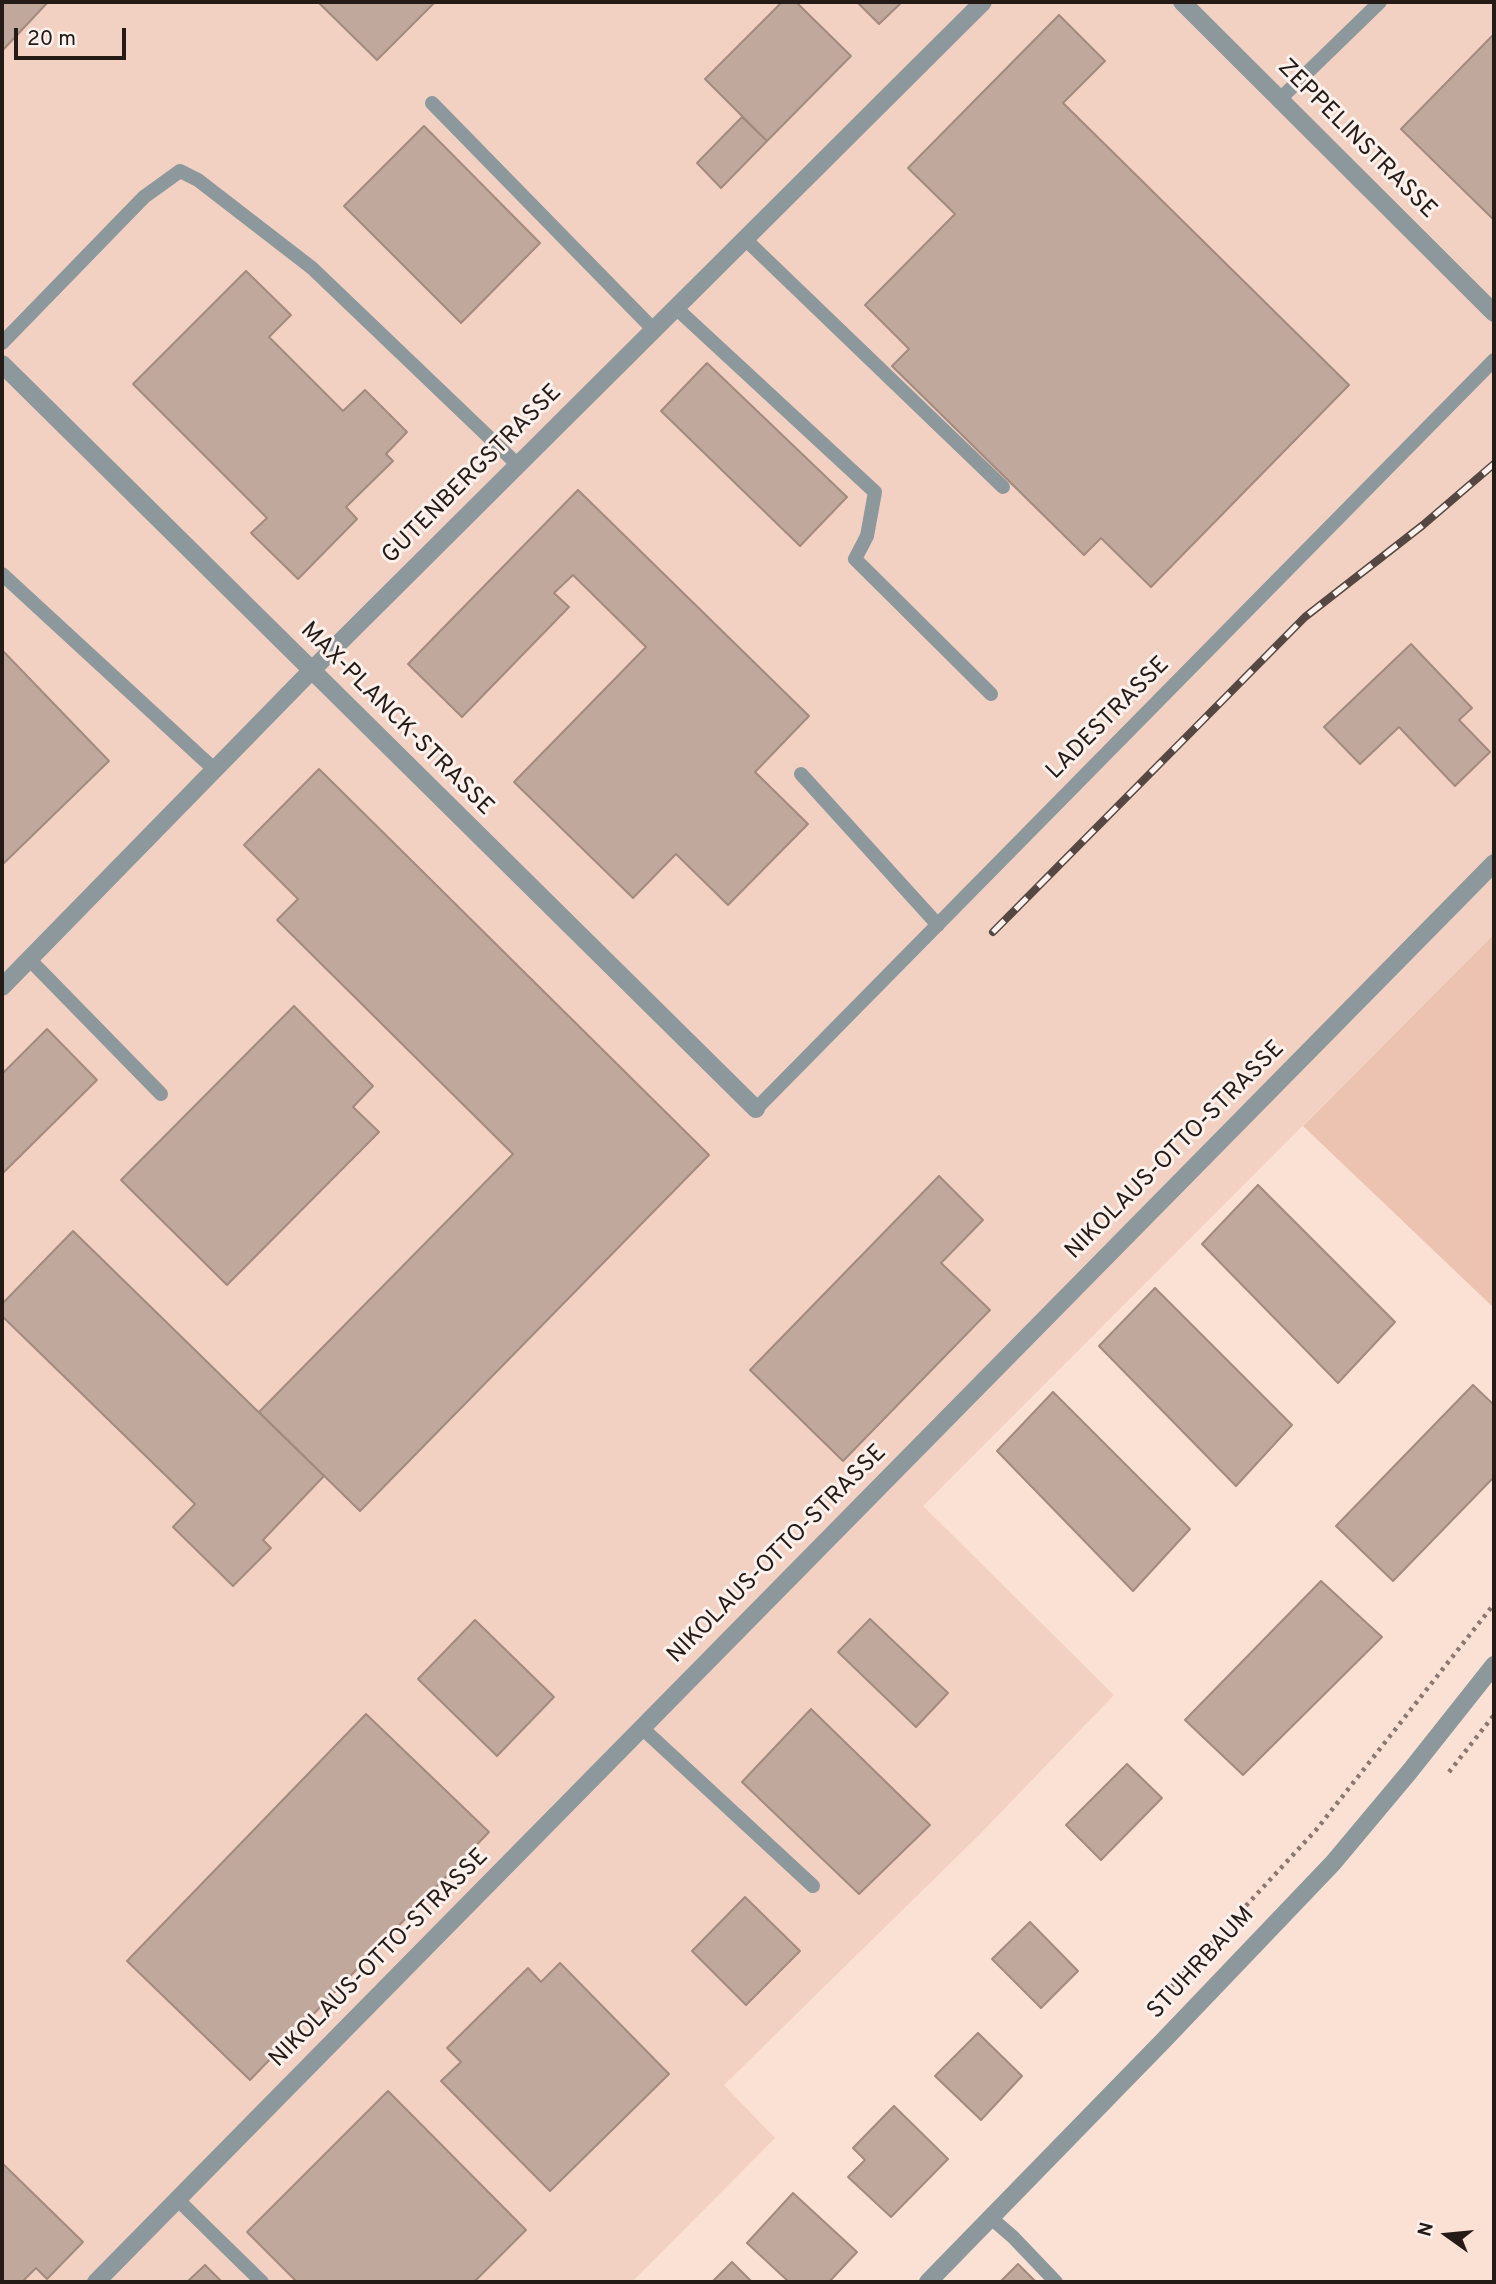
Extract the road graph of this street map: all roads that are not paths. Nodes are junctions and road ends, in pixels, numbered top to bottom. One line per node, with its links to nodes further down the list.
1 (983, 2): 6 (street, GUTENBERGSTRASSE)
2 (1182, 2): 4 (street, ZEPPELINSTRASSE)
3 (1380, 2): 4 (lane)
4 (1280, 99): 8 (street, ZEPPELINSTRASSE)
5 (432, 103): 9 (lane)
6 (745, 239): 7 (street, GUTENBERGSTRASSE); 14 (lane)
7 (677, 308): 9 (street, GUTENBERGSTRASSE); 17 (lane)
8 (1494, 313)
9 (654, 330): 13 (street, GUTENBERGSTRASSE)
10 (2, 343): 13 (lane)
11 (1494, 360): 21 (lane, LADESTRASSE)
12 (2, 364): 16 (street, MAX-PLANCK-STRASSE)
13 (518, 465): 16 (street, GUTENBERGSTRASSE)
14 (1003, 487)
15 (2, 574): 18 (lane)
16 (311, 671): 18 (street, GUTENBERGSTRASSE); 25 (street, MAX-PLANCK-STRASSE)
17 (991, 694)
18 (215, 770): 22 (street, GUTENBERGSTRASSE)
19 (801, 774): 21 (lane)
20 (1494, 863): 27 (street, NIKOLAUS-OTTO-STRASSE)
21 (938, 925): 25 (lane, LADESTRASSE)
22 (29, 959): 23 (street, GUTENBERGSTRASSE); 24 (lane)
23 (2, 987)
24 (161, 1094)
25 (756, 1109)
26 (1494, 1665): 30 (street, STUHRBAUM)
27 (642, 1728): 28 (lane); 29 (street, NIKOLAUS-OTTO-STRASSE)
28 (813, 1886)
29 (178, 2200): 31 (street, NIKOLAUS-OTTO-STRASSE); 32 (lane)
30 (991, 2218): 33 (street, STUHRBAUM); 34 (lane)
31 (96, 2282)
32 (262, 2282)
33 (928, 2282)
34 (1056, 2282)

